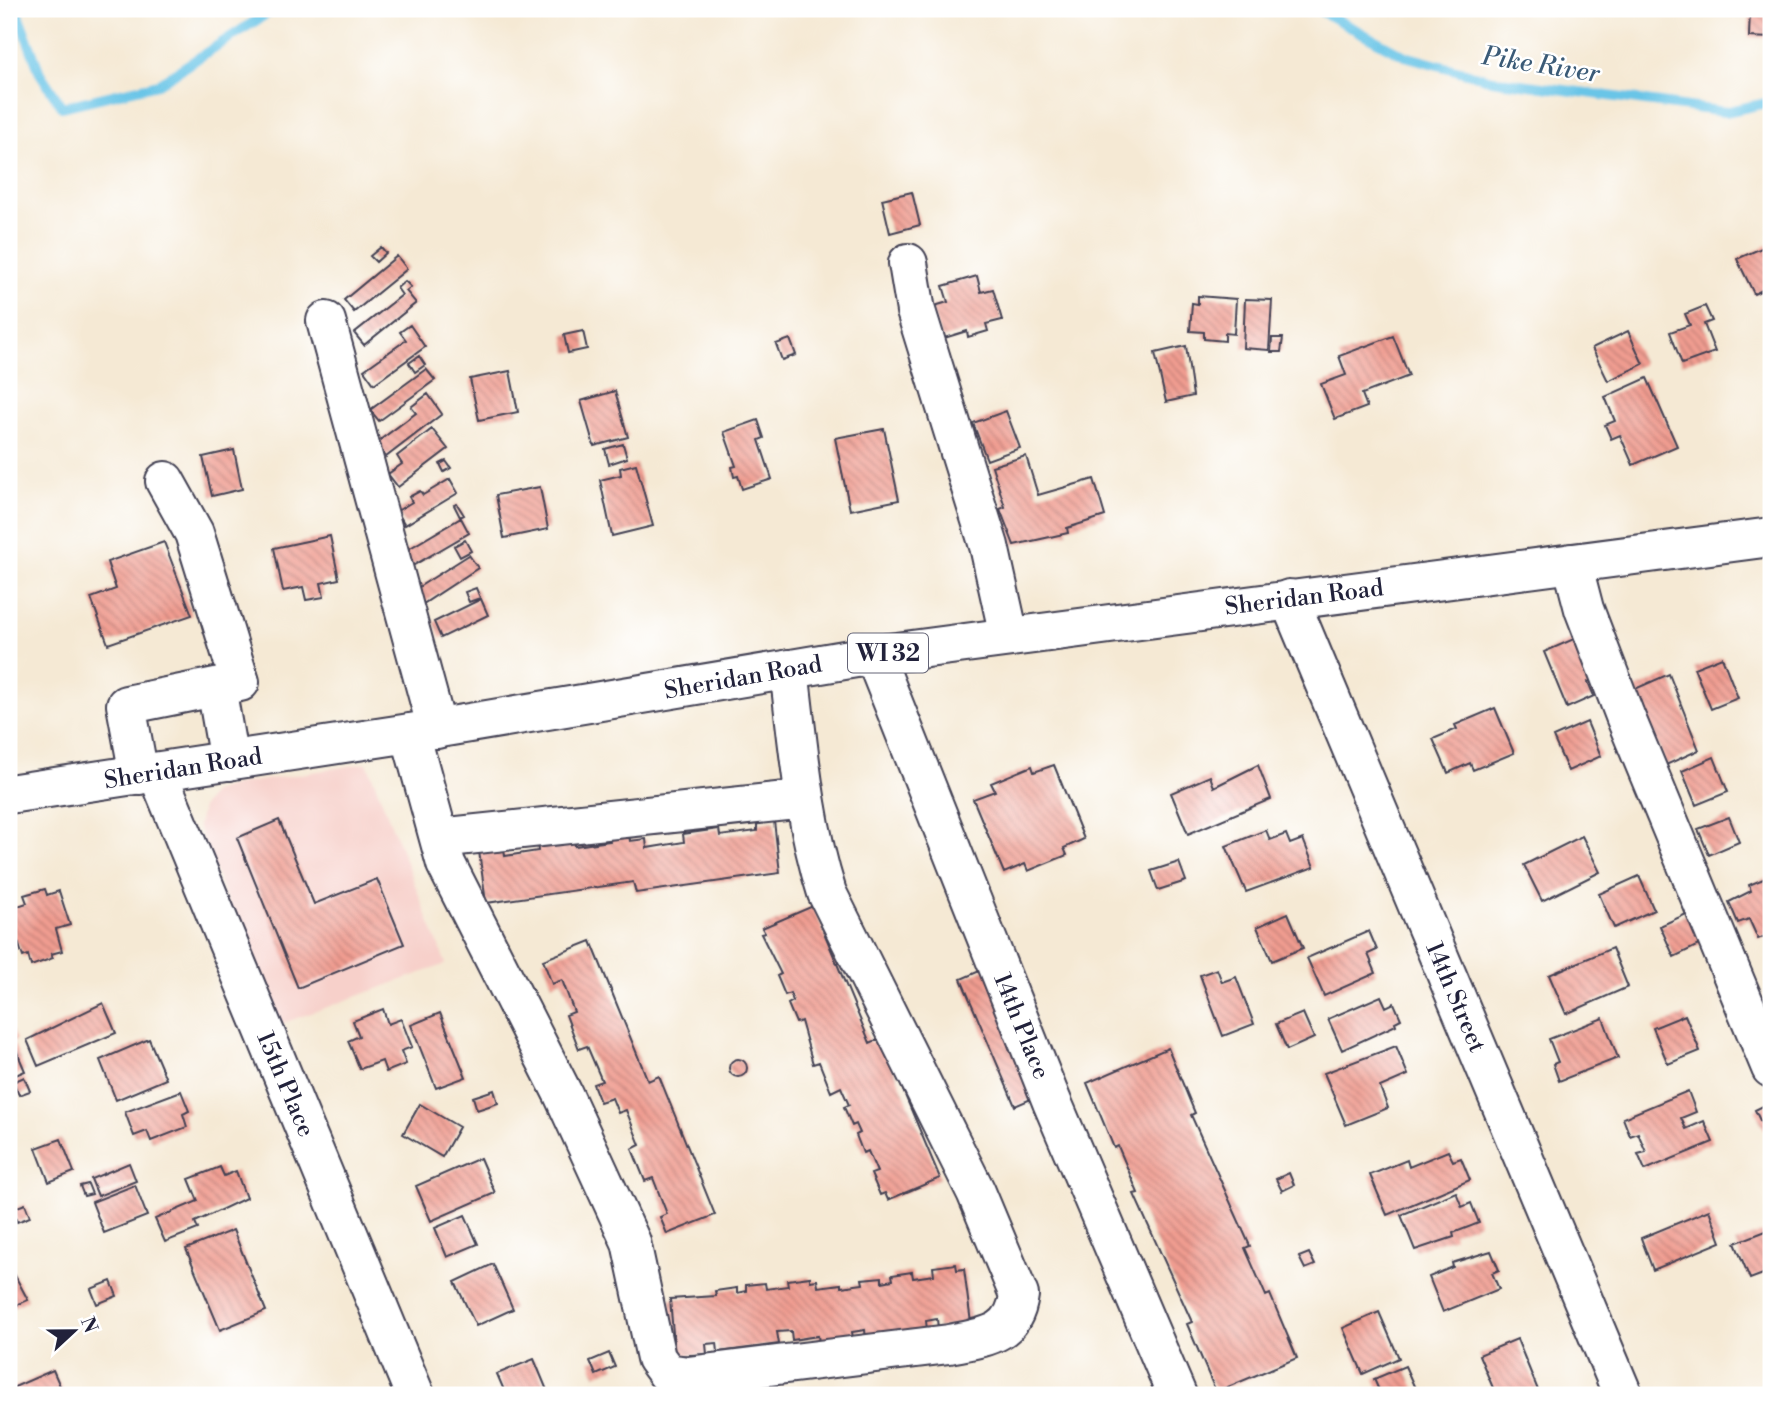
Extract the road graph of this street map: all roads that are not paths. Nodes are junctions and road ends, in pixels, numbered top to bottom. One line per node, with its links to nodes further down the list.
1 (908, 263): 7 (street)
2 (326, 321): 11 (street)
3 (165, 481): 10 (street)
4 (1771, 537): 5 (street, Sheridan Road / WI 32)
5 (1572, 562): 6 (street, Sheridan Road / WI 32); 17 (street)
6 (1289, 598): 7 (street, Sheridan Road / WI 32); 20 (street, 14th Street)
7 (1009, 636): 8 (street, Sheridan Road / WI 32)
8 (874, 654): 9 (street, Sheridan Road / WI 32); 19 (street, 14th Place)
9 (789, 669): 11 (street, Sheridan Road / WI 32); 15 (street)
10 (216, 687): 12 (street); 13 (street, 15th Place)
11 (424, 731): 12 (street, Sheridan Road / WI 32); 16 (street)
12 (229, 761): 13 (street, Sheridan Road / WI 32)
13 (148, 773): 14 (street, Sheridan Road / WI 32); 18 (street, 15th Place)
14 (9, 794)
15 (805, 799): 16 (street); 16 (street)
16 (439, 838)
17 (1771, 1068)
18 (415, 1395)
19 (1177, 1395)
20 (1623, 1395)

